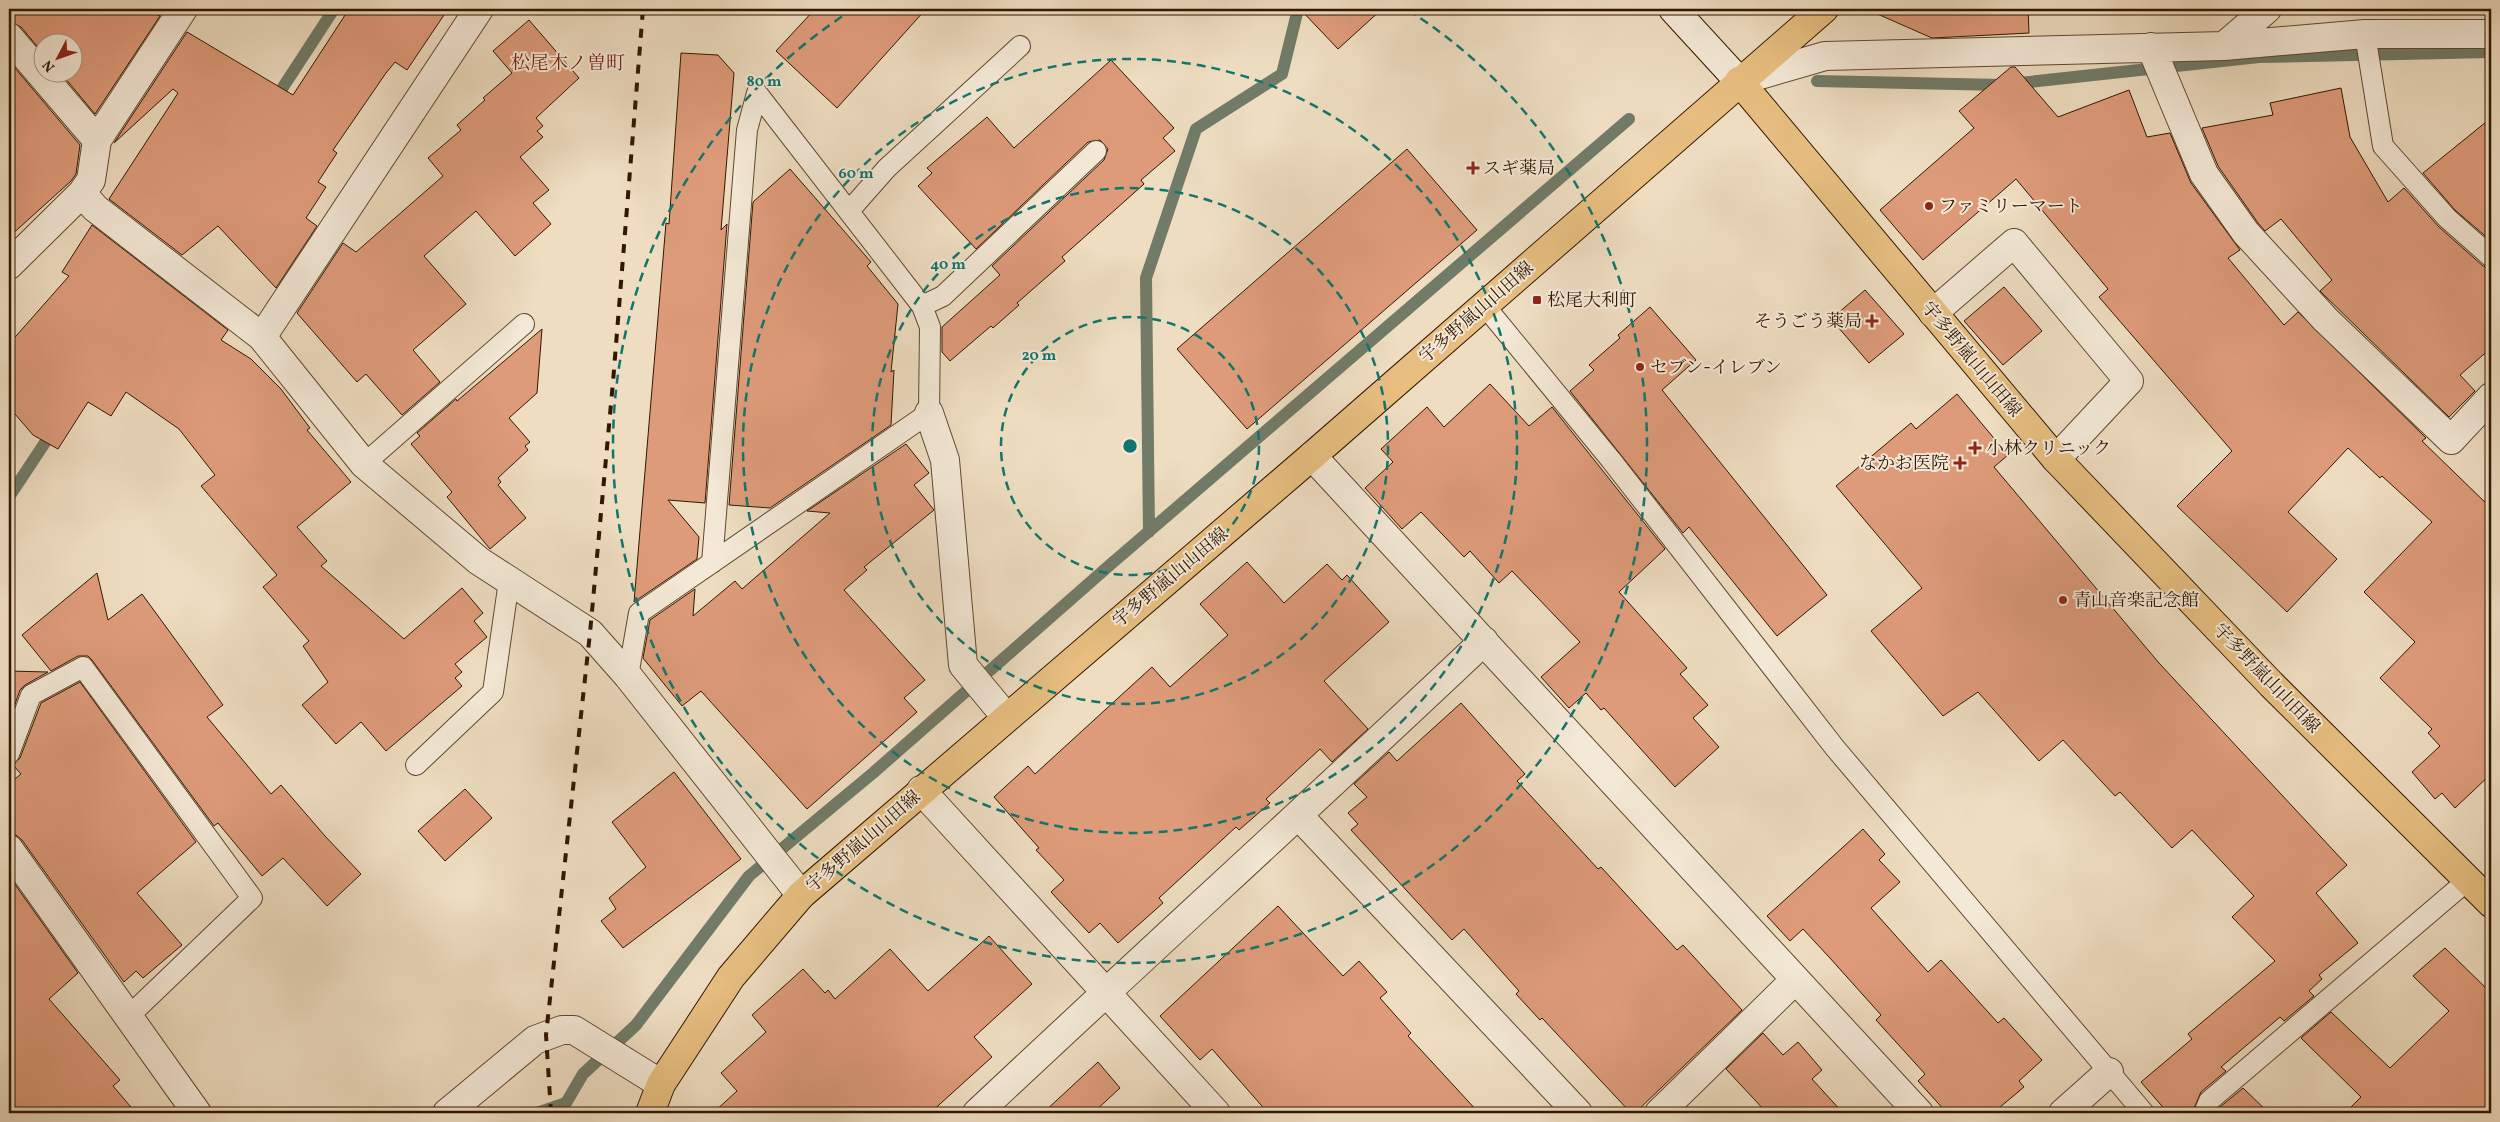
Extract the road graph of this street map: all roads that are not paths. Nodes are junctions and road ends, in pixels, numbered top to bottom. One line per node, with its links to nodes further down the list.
1 (184, 9): 13 (street)
2 (479, 9): 23 (street)
3 (1673, 9): 12 (street)
4 (1824, 9): 12 (main road, 宇多野嵐山山田線)
5 (2267, 9): 10 (street)
6 (2365, 34): 7 (street); 10 (street); 17 (lane)
7 (2491, 34)
8 (9, 36): 13 (street)
9 (1020, 46): 16 (lane)
10 (2224, 46): 11 (street)
11 (2151, 47): 12 (street); 24 (street)
12 (1739, 81): 19 (main road, 宇多野嵐山山田線); 21 (main road, 宇多野嵐山山田線)
13 (97, 140): 15 (street)
14 (1096, 151): 20 (lane)
15 (82, 193): 18 (street); 23 (street)
16 (849, 211): 20 (lane); 29 (lane)
17 (2491, 257)
18 (9, 265)
19 (1484, 305): 26 (main road, 宇多野嵐山山田線); 45 (lane)
20 (922, 306): 25 (lane)
21 (1933, 314): 27 (main road, 宇多野嵐山山田線); 27 (street)
22 (524, 324): 28 (lane)
23 (262, 337): 28 (street)
24 (2491, 397)
25 (929, 412): 29 (lane); 33 (street)
26 (1312, 456): 31 (street); 33 (main road, 宇多野嵐山山田線)
27 (2056, 459): 39 (main road, 宇多野嵐山山田線)
28 (364, 464): 30 (street)
29 (712, 563): 32 (lane)
30 (509, 580): 32 (street); 35 (lane)
31 (1484, 641): 37 (street); 42 (street)
32 (628, 676): 40 (street)
33 (1006, 717): 36 (main road, 宇多野嵐山山田線)
34 (9, 754): 44 (lane)
35 (416, 765)
36 (921, 790): 40 (main road, 宇多野嵐山山田線); 43 (street)
37 (1299, 816): 43 (street); 52 (street)
38 (9, 849): 44 (street)
39 (2468, 880): 41 (main road, 宇多野嵐山山田線); 57 (lane)
40 (801, 895): 46 (main road, 宇多野嵐山山田線)
41 (2491, 903)
42 (1794, 981): 53 (street); 54 (street)
43 (1105, 993): 50 (street); 51 (street)
44 (128, 1017): 47 (street)
45 (2109, 1072): 55 (street); 56 (lane)
46 (661, 1084): 48 (street); 49 (main road, 宇多野嵐山山田線)
47 (196, 1113)
48 (447, 1113)
49 (650, 1113)
50 (977, 1113)
51 (1216, 1113)
52 (1578, 1113)
53 (1659, 1113)
54 (1919, 1113)
55 (2063, 1113)
56 (2144, 1113)
57 (2204, 1113)

